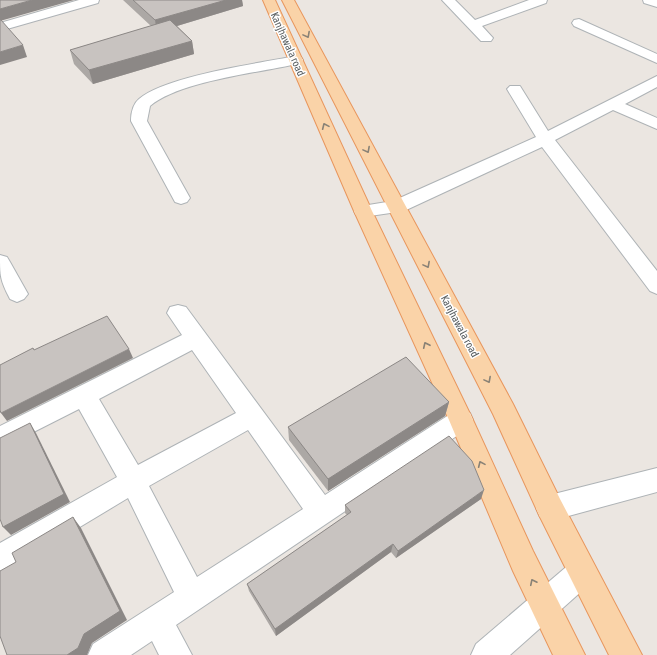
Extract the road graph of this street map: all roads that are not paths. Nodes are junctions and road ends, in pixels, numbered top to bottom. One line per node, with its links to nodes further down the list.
1 (41, 0): 9 (street)
2 (93, 0): 9 (street)
3 (269, 0): 15 (main road, Kanjhawala road)
4 (288, 0): 22 (main road, Kanjhawala road, one-way to 22)
5 (448, 0): 12 (street)
6 (541, 0): 12 (street)
7 (649, 0): 8 (street)
8 (657, 3)
9 (51, 12): 11 (street)
10 (579, 23): 14 (street)
11 (2, 24)
12 (473, 25): 13 (street)
13 (486, 38)
14 (657, 59)
15 (296, 60): 21 (street); 23 (main road, Kanjhawala road, one-way to 15)
16 (657, 81): 18 (street)
17 (515, 89): 20 (street)
18 (613, 104): 19 (street); 20 (street)
19 (657, 124)
20 (545, 139): 22 (street); 25 (street)
21 (181, 198)
22 (397, 207): 23 (street); 35 (main road, Kanjhawala road, one-way to 35)
23 (363, 211): 31 (main road, Kanjhawala road, one-way to 23)
24 (0, 262): 26 (street)
25 (657, 285)
26 (17, 294)
27 (178, 313): 28 (street)
28 (196, 338): 29 (street); 30 (street)
29 (84, 395): 32 (street); 34 (street)
30 (252, 416): 34 (street); 36 (street)
31 (461, 420): 36 (street); 40 (main road, Kanjhawala road, one-way to 31)
32 (0, 438)
33 (657, 480): 35 (street)
34 (132, 481): 37 (street); 39 (street)
35 (550, 508): 38 (main road, Kanjhawala road)
36 (321, 512): 39 (street)
37 (0, 559)
38 (582, 572): 40 (street); 46 (main road, Kanjhawala road)
39 (192, 597): 41 (street)
40 (544, 604): 44 (street); 45 (main road, Kanjhawala road)
41 (157, 620): 42 (street); 43 (street)
42 (104, 655)
43 (176, 655)
44 (487, 655)
45 (569, 655)
46 (626, 655)

